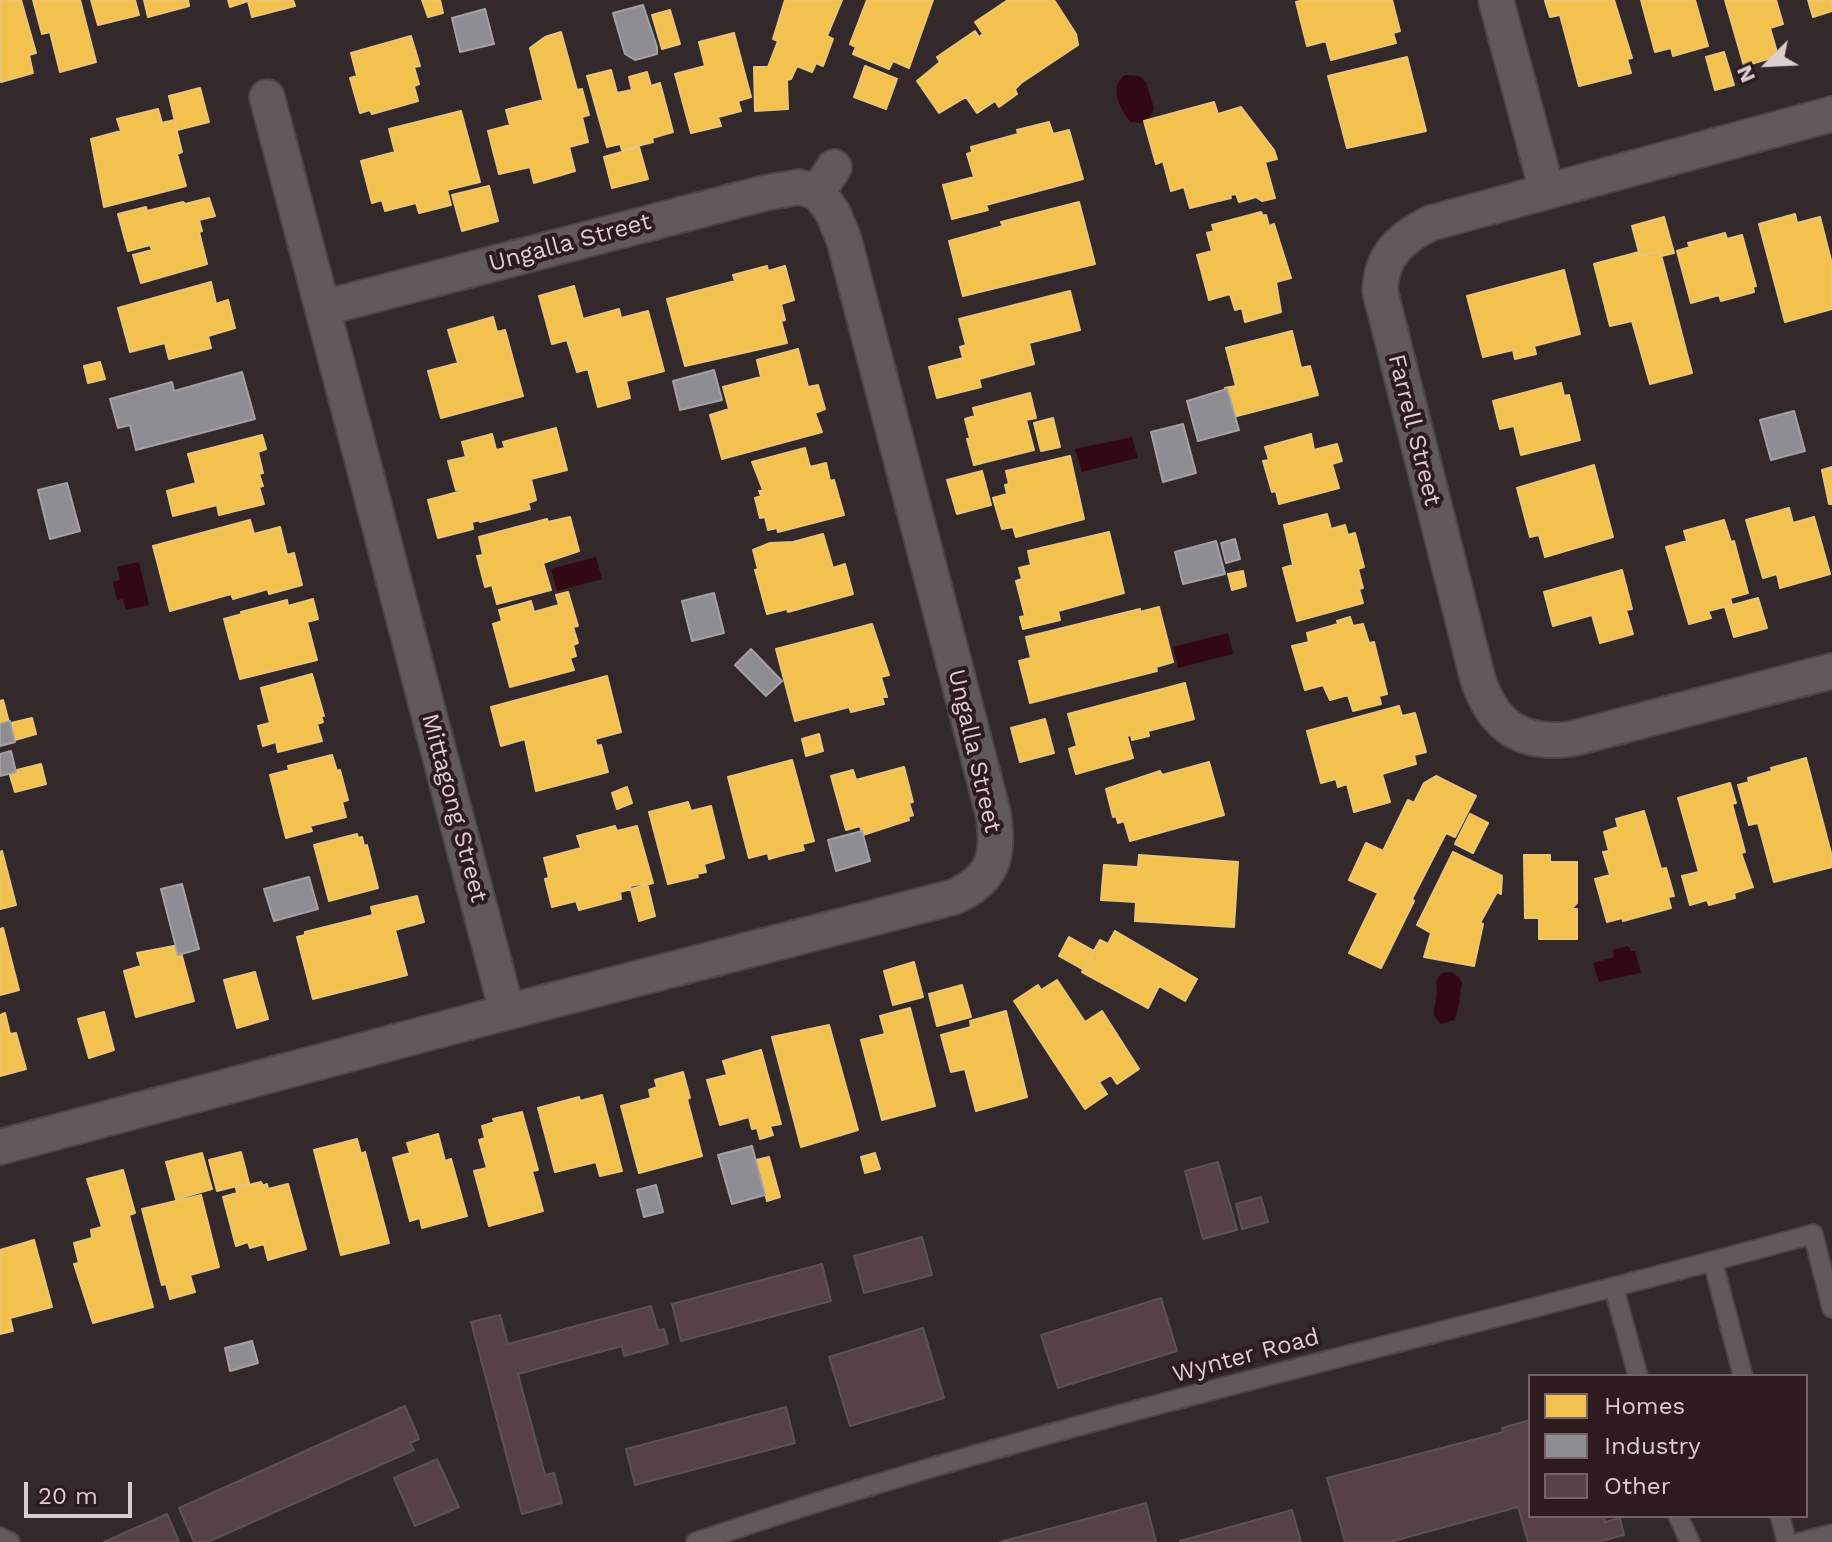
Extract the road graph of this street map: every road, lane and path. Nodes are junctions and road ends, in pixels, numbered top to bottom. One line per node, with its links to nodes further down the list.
1 (1496, 0): 4 (street)
2 (267, 97): 5 (street, Mittagong Street)
3 (1832, 114): 4 (street, Farrell Street)
4 (1547, 191): 6 (street, Farrell Street)
5 (323, 308): 7 (street, Mittagong Street); 7 (street, Ungalla Street)
6 (1832, 671)
7 (507, 1012): 8 (street)
8 (0, 1147)
9 (1713, 1262): 10 (lane, Wynter Road); 11 (lane, Wynter Road); 13 (lane)
10 (1614, 1288): 12 (lane); 19 (lane, Wynter Road)
11 (1832, 1308)
12 (1637, 1374)
13 (1742, 1374)
14 (1679, 1518): 20 (lane)
15 (1781, 1518): 21 (lane)
16 (1832, 1534): 22 (lane)
17 (0, 1537): 18 (lane)
18 (10, 1542)
19 (696, 1542)
20 (1690, 1542)
21 (1787, 1542)
22 (1801, 1542)

